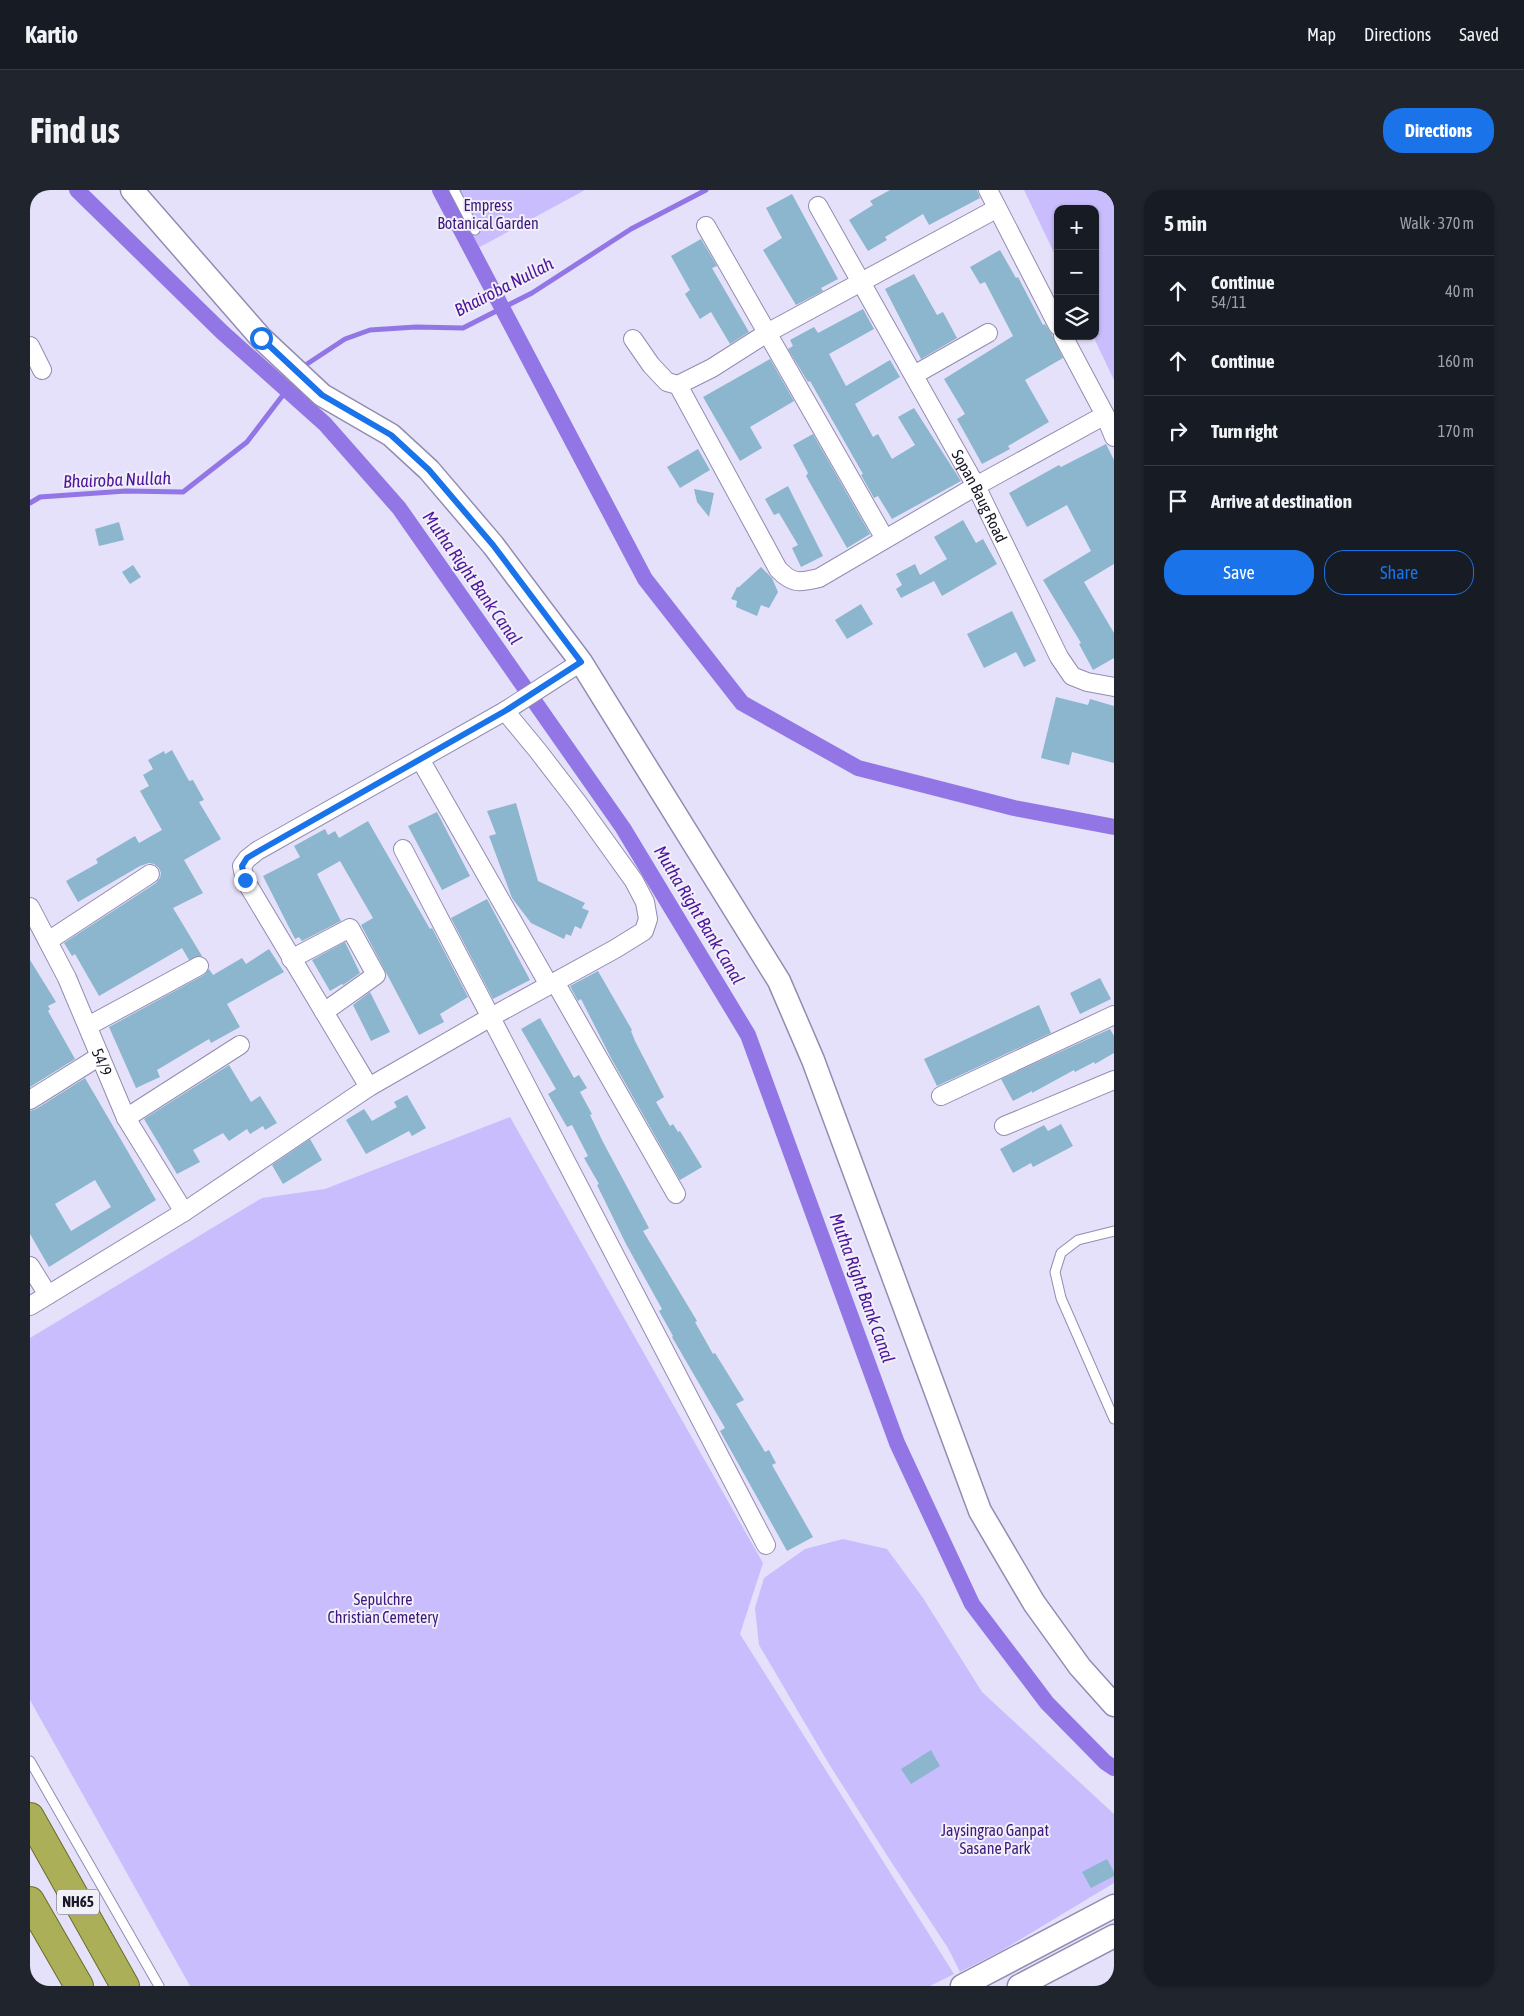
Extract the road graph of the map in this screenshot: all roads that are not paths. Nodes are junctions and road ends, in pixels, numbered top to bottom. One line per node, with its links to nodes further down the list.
1 (132, 190): 22 (street)
2 (454, 190): 7 (lane)
3 (988, 190): 5 (street)
4 (818, 206): 8 (street, Sopan Baug Road)
5 (996, 209): 8 (street); 9 (street)
6 (706, 226): 10 (street)
7 (475, 230)
8 (862, 281): 10 (street); 16 (street, Sopan Baug Road)
9 (1054, 318)
10 (767, 332): 17 (street); 21 (street)
11 (988, 333): 16 (street)
12 (633, 339): 17 (street)
13 (1065, 340): 18 (street)
14 (30, 346): 15 (street)
15 (42, 370)
16 (914, 375): 20 (street, Sopan Baug Road)
17 (678, 385): 21 (street)
18 (1105, 416): 19 (street); 20 (street)
19 (1114, 437)
20 (976, 486): 21 (street); 23 (street, Sopan Baug Road)
21 (885, 539)
22 (573, 668): 24 (street); 54 (street)
23 (1114, 687)
24 (510, 707): 25 (street); 33 (street)
25 (420, 759): 31 (street); 33 (street)
26 (403, 849): 36 (street)
27 (150, 874): 30 (street)
28 (30, 907): 29 (street, 54/9)
29 (35, 926): 30 (street, 54/9)
30 (48, 941): 37 (street, 54/9)
31 (292, 959): 34 (street); 34 (street)
32 (199, 966): 37 (street)
33 (552, 983): 36 (street); 46 (street)
34 (324, 1012): 41 (street)
35 (1114, 1015): 42 (street)
36 (491, 1016): 41 (street); 53 (street)
37 (88, 1026): 39 (street, 54/9)
38 (240, 1045): 44 (street)
39 (100, 1056): 43 (street); 44 (street, 54/9)
40 (1114, 1080): 45 (street)
41 (370, 1087): 47 (street)
42 (940, 1096)
43 (30, 1100)
44 (126, 1118): 47 (street, 54/9)
45 (1004, 1126)
46 (676, 1194)
47 (184, 1212): 50 (street)
48 (1114, 1231): 52 (lane)
49 (30, 1266): 50 (street)
50 (48, 1295): 51 (street)
51 (30, 1306)
52 (1114, 1419)
53 (766, 1545)
54 (1114, 1705)
55 (30, 1761): 63 (lane)
56 (30, 1817): 62 (highway, NH65)
57 (30, 1901): 61 (highway, NH65)
58 (1114, 1906): 60 (street)
59 (1114, 1936): 64 (street)
60 (974, 1983)
61 (78, 1986)
62 (125, 1986)
63 (159, 1986)
64 (1019, 1986)

